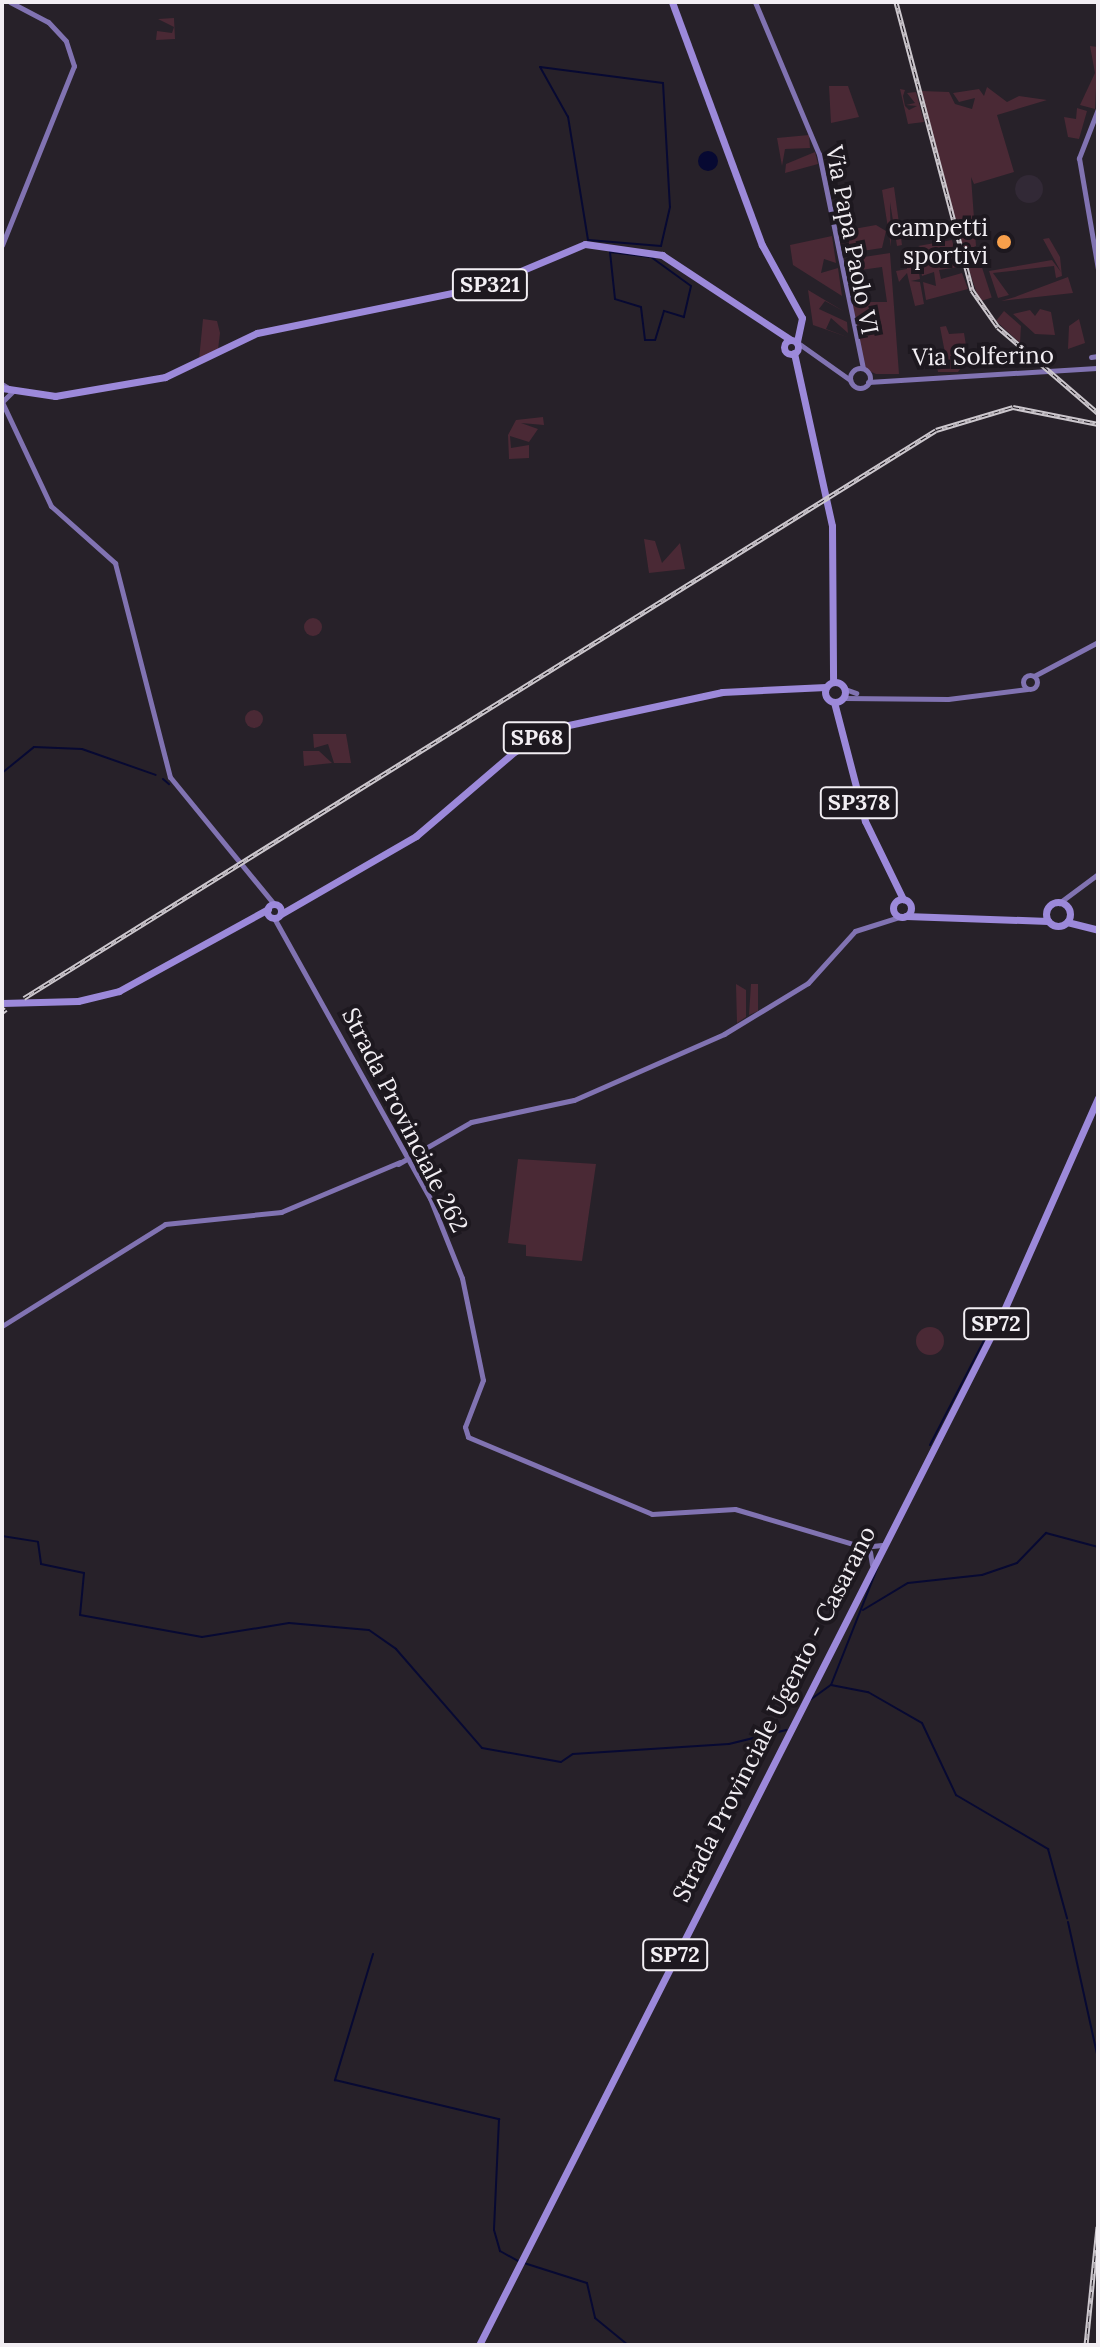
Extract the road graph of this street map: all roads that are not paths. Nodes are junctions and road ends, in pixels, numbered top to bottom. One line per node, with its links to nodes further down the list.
1 (10, 2): 5 (street)
2 (672, 2): 7 (main road)
3 (755, 2): 8 (street, Via Papa Paolo VI)
4 (1098, 109): 6 (street)
5 (2, 245)
6 (1098, 269)
7 (793, 345): 12 (street); 17 (main road, SP321); 26 (main road, SP378)
8 (856, 354): 10 (street, Via Papa Paolo VI); 11 (street, Via Papa Paolo VI)
9 (1096, 363): 13 (street, Via Solferino)
10 (853, 370): 11 (street); 12 (street); 14 (street)
11 (866, 370): 13 (street, Via Solferino); 15 (street)
12 (841, 371): 14 (street)
13 (883, 377): 15 (street, Via Solferino)
14 (850, 380): 15 (street)
15 (868, 382)
16 (2, 386): 17 (main road, SP321)
17 (13, 391): 18 (street)
18 (2, 402): 35 (street)
19 (1098, 642): 20 (street)
20 (1055, 669): 21 (street); 23 (street)
21 (1034, 676): 22 (street); 23 (street)
22 (1023, 679): 24 (street); 25 (street)
23 (1037, 685): 24 (street)
24 (1027, 689): 25 (street)
25 (1003, 690): 26 (street)
26 (836, 692): 28 (main road, SP378); 30 (main road, SP68)
27 (1098, 874): 29 (street)
28 (891, 883): 31 (main road, SP378); 33 (main road, SP378)
29 (1073, 893): 32 (street); 36 (street)
30 (308, 895): 35 (main road, SP68); 39 (main road, SP68)
31 (903, 899): 33 (main road); 34 (main road, SP378)
32 (1059, 903): 36 (main road, SP378); 37 (main road, SP378)
33 (893, 905): 40 (main road, SP378); 42 (street)
34 (911, 905): 38 (main road, SP378); 40 (main road)
35 (272, 907): 39 (main road); 39 (main road); 45 (main road, SP68)
36 (1068, 909): 44 (main road); 46 (main road, SP378)
37 (1047, 910): 41 (main road, SP378); 43 (main road)
38 (926, 913): 40 (main road, SP378); 41 (main road, SP378)
39 (277, 916): 45 (main road, SP68); 49 (street, Strada Provinciale 262)
40 (902, 916): 42 (street)
41 (1025, 916): 43 (main road, SP378)
42 (881, 920): 49 (street)
43 (1048, 921): 44 (main road, SP378)
44 (1067, 922): 46 (main road, SP378)
45 (244, 927): 47 (main road, SP68)
46 (1096, 929)
47 (2, 1003)
48 (1098, 1098): 51 (main road, Strada Provinciale Ugento - Casarano / SP72)
49 (408, 1160): 50 (street); 51 (street, Strada Provinciale 262)
50 (2, 1326)
51 (873, 1549): 52 (main road, Strada Provinciale Ugento - Casarano / SP72)
52 (479, 2345)

